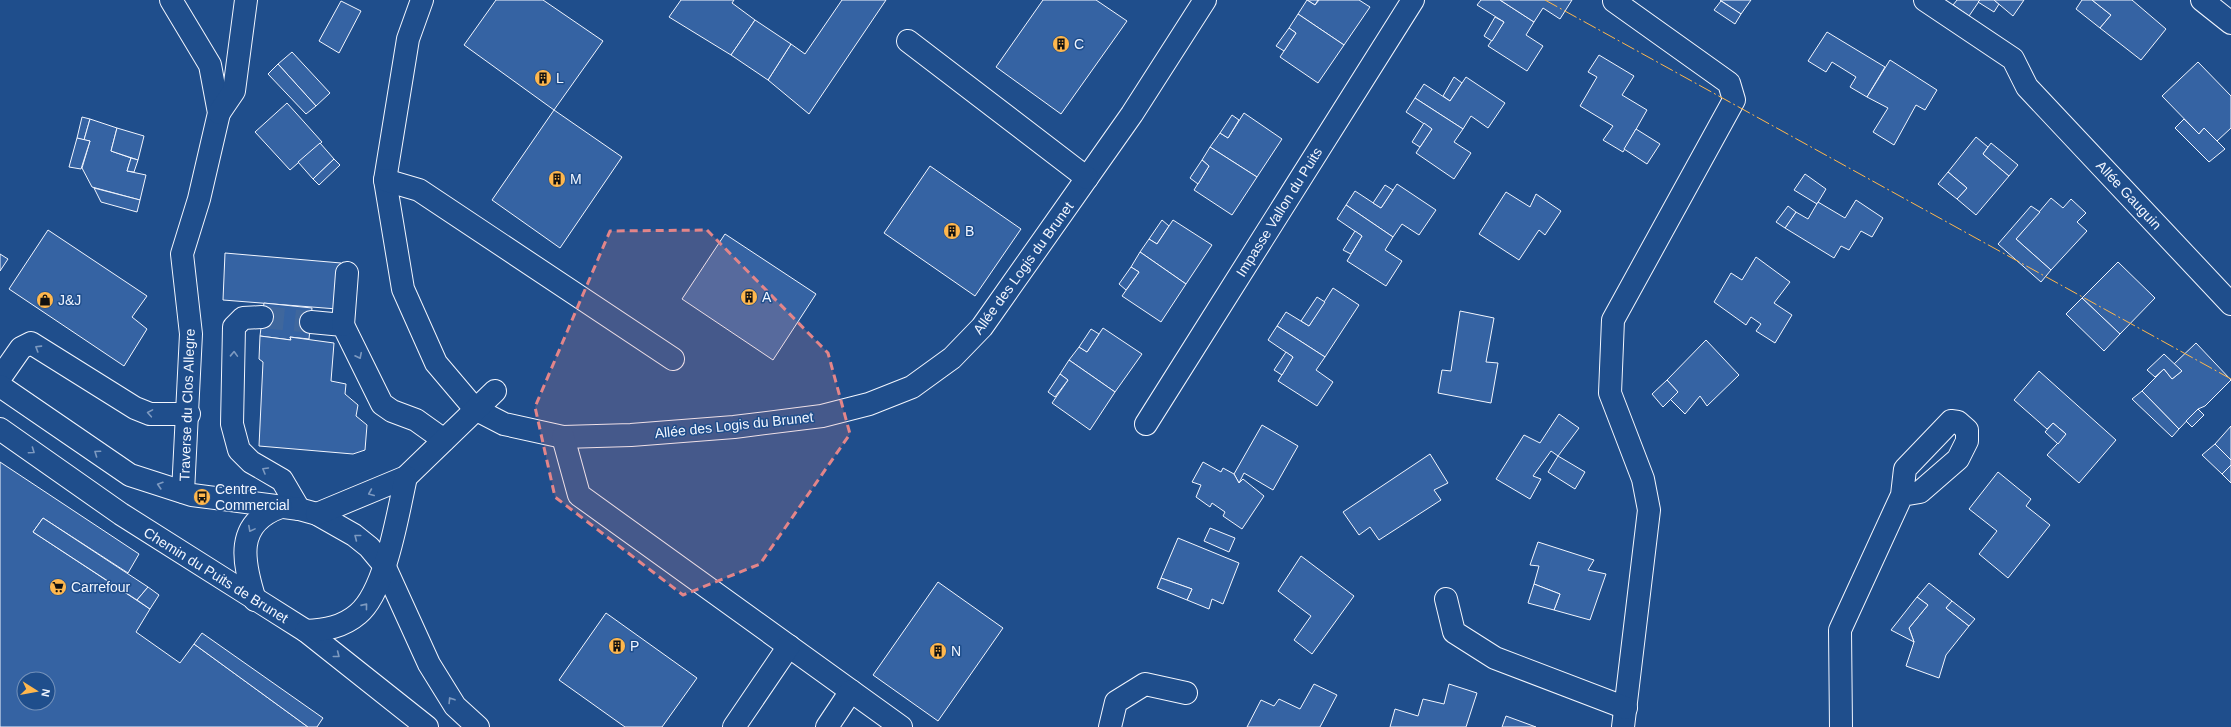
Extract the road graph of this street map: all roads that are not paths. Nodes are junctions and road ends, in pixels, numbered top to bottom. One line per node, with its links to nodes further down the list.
1 (171, 0): 11 (street, Traverse du Clos Allegre)
2 (246, 0): 11 (street)
3 (422, 0): 13 (street, Allée des Logis du Brunet)
4 (1205, 0): 12 (street, Allée des Logis du Brunet)
5 (1413, 0): 25 (street, Impasse Vallon du Puits)
6 (1925, 0): 15 (street, Allée Gauguin)
7 (2202, 0): 9 (street)
8 (1614, 1): 40 (street)
9 (2231, 24)
10 (908, 41): 12 (street)
11 (219, 113): 24 (street, Traverse du Clos Allegre)
12 (1087, 178): 27 (street, Allée des Logis du Brunet)
13 (385, 180): 19 (street); 23 (street, Allée des Logis du Brunet)
14 (347, 273): 18 (street)
15 (2231, 304)
16 (262, 317): 32 (street, one-way to 16)
17 (311, 322): 18 (street)
18 (343, 325): 28 (street, one-way to 28)
19 (673, 359)
20 (0, 378): 24 (street, one-way to 20)
21 (0, 386): 30 (street, one-way to 21)
22 (495, 391): 23 (street)
23 (475, 409): 27 (street, Allée des Logis du Brunet); 28 (street)
24 (189, 414): 30 (street, Traverse du Clos Allegre)
25 (1146, 424)
26 (0, 429): 35 (street, Chemin du Puits de Brunet, one-way to 35)
27 (563, 437): 37 (street)
28 (444, 440): 29 (street)
29 (406, 477): 32 (street, one-way to 32); 33 (street)
30 (183, 492): 32 (street)
31 (1902, 495): 47 (street)
32 (299, 510): 33 (street, one-way to 32); 35 (street, one-way to 35)
33 (384, 565): 36 (street, one-way to 33); 42 (street, one-way to 33)
34 (1446, 599): 40 (street)
35 (255, 600): 36 (street, Chemin du Puits de Brunet)
36 (306, 631): 41 (street, Chemin du Puits de Brunet, one-way to 41)
37 (789, 646): 38 (street); 43 (street)
38 (851, 691): 44 (street); 45 (street)
39 (1186, 693): 46 (street)
40 (1625, 718)
41 (427, 727)
42 (478, 727)
43 (734, 727)
44 (827, 727)
45 (901, 727)
46 (1110, 727)
47 (1841, 727)

